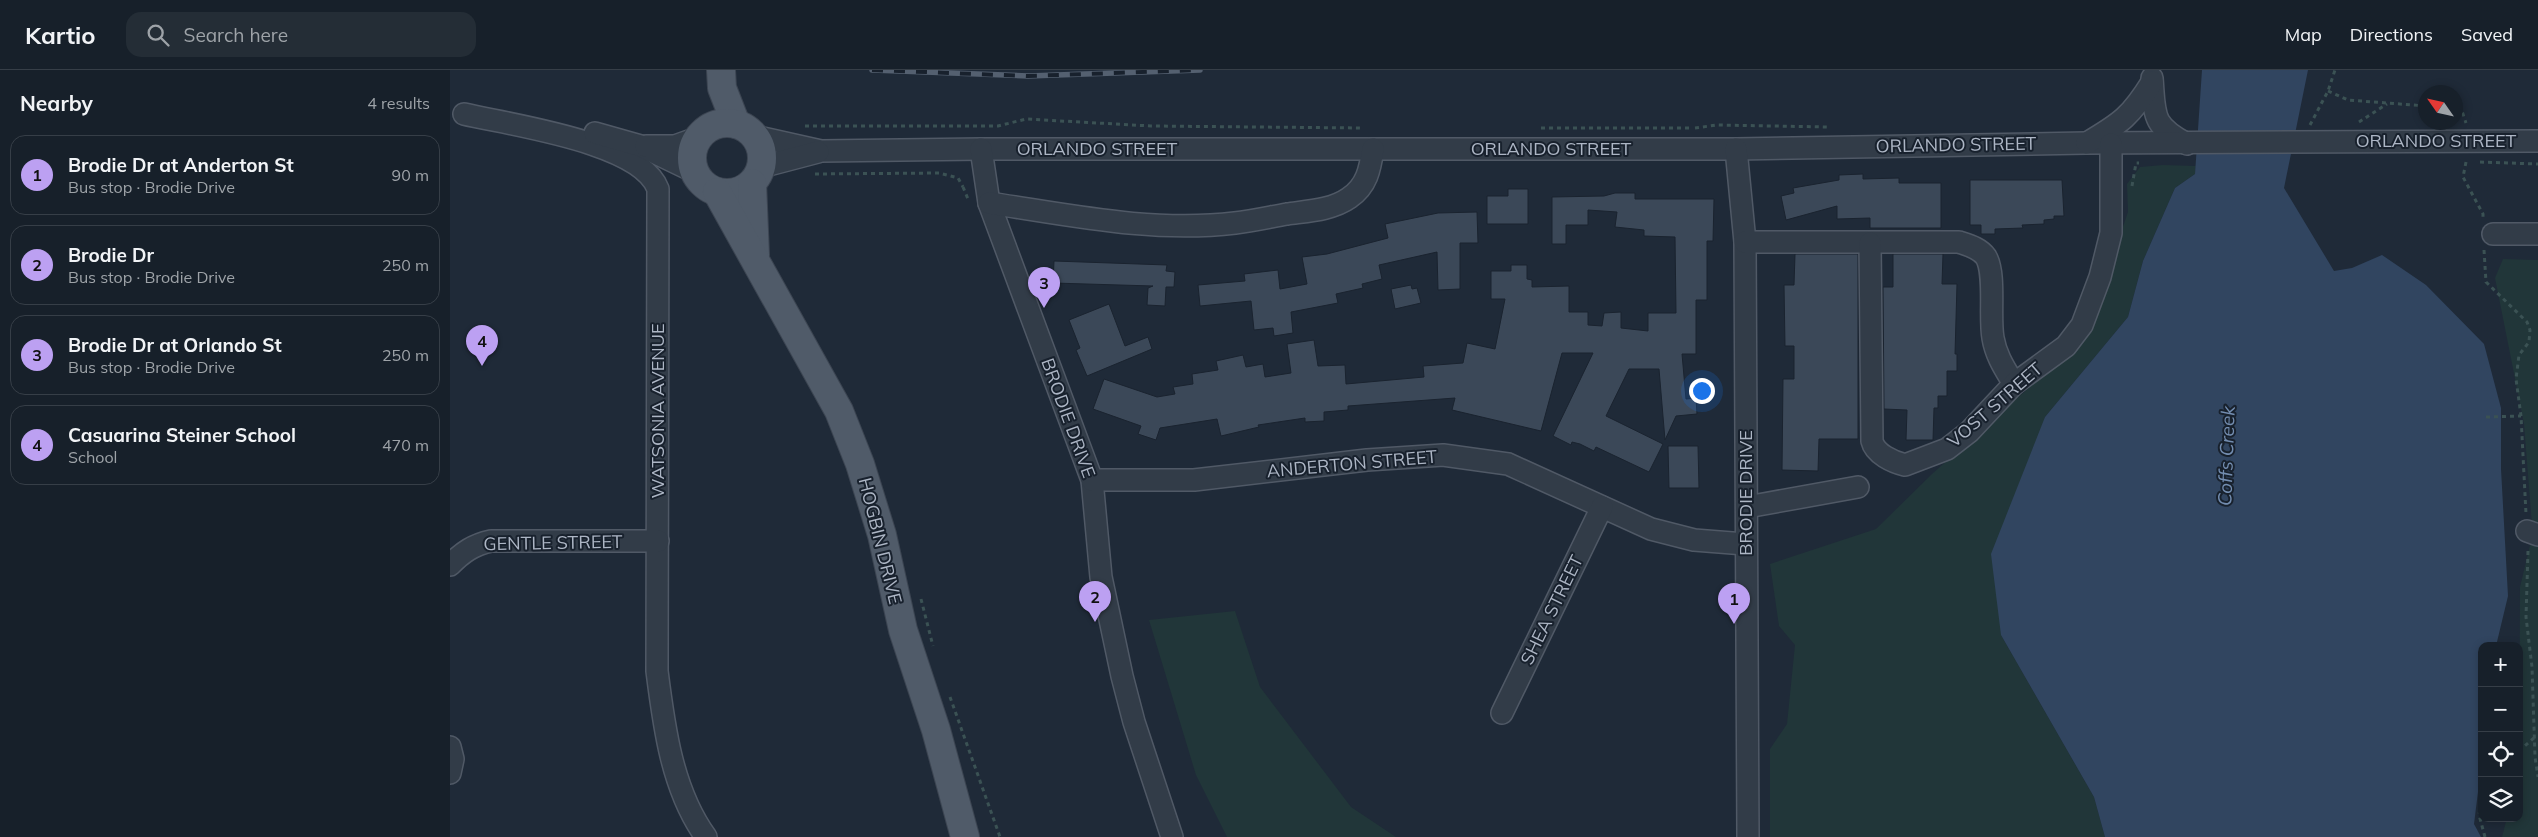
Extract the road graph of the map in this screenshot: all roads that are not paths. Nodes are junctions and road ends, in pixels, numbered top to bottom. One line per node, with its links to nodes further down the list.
1 (2152, 76): 8 (street); 10 (street)
2 (722, 79): 4 (main road); 5 (main road)
3 (457, 113): 11 (street); 29 (street, WATSONIA AVENUE)
4 (745, 130): 5 (main road); 14 (street, ORLANDO STREET); 16 (main road)
5 (702, 134): 11 (street); 15 (main road)
6 (1371, 139): 12 (street, ORLANDO STREET); 13 (street, ORLANDO STREET); 18 (street)
7 (2538, 141): 10 (street, ORLANDO STREET)
8 (2086, 144): 9 (street, ORLANDO STREET); 13 (street, ORLANDO STREET)
9 (2111, 144): 10 (street, ORLANDO STREET); 24 (street, VOST STREET)
10 (2187, 144)
11 (641, 146): 15 (street)
12 (981, 149): 14 (street, ORLANDO STREET); 18 (street, BRODIE DRIVE)
13 (1736, 149): 21 (street, BRODIE DRIVE)
14 (821, 151): 16 (street, ORLANDO STREET)
15 (695, 172): 17 (main road)
16 (756, 175): 17 (main road); 23 (main road, HOGBIN DRIVE)
17 (717, 192): 23 (main road, HOGBIN DRIVE)
18 (989, 203): 25 (street, BRODIE DRIVE)
19 (2487, 233): 20 (street)
20 (2538, 234)
21 (1745, 242): 22 (street); 28 (street, BRODIE DRIVE)
22 (1870, 243): 24 (street); 24 (street, VOST STREET)
23 (755, 261): 36 (main road, HOGBIN DRIVE)
24 (2014, 384)
25 (1092, 480): 27 (street, ANDERTON STREET); 37 (street, BRODIE DRIVE)
26 (1858, 486): 28 (street)
27 (1602, 507): 30 (street, ANDERTON STREET); 32 (street, SHEA STREET)
28 (1747, 508): 30 (street, BRODIE DRIVE)
29 (658, 541): 31 (street, GENTLE STREET); 35 (street, WATSONIA AVENUE)
30 (1746, 544): 38 (street, BRODIE DRIVE)
31 (454, 556)
32 (1502, 713)
33 (450, 747): 34 (street)
34 (450, 773)
35 (706, 837)
36 (965, 837)
37 (1172, 837)
38 (1748, 837)

